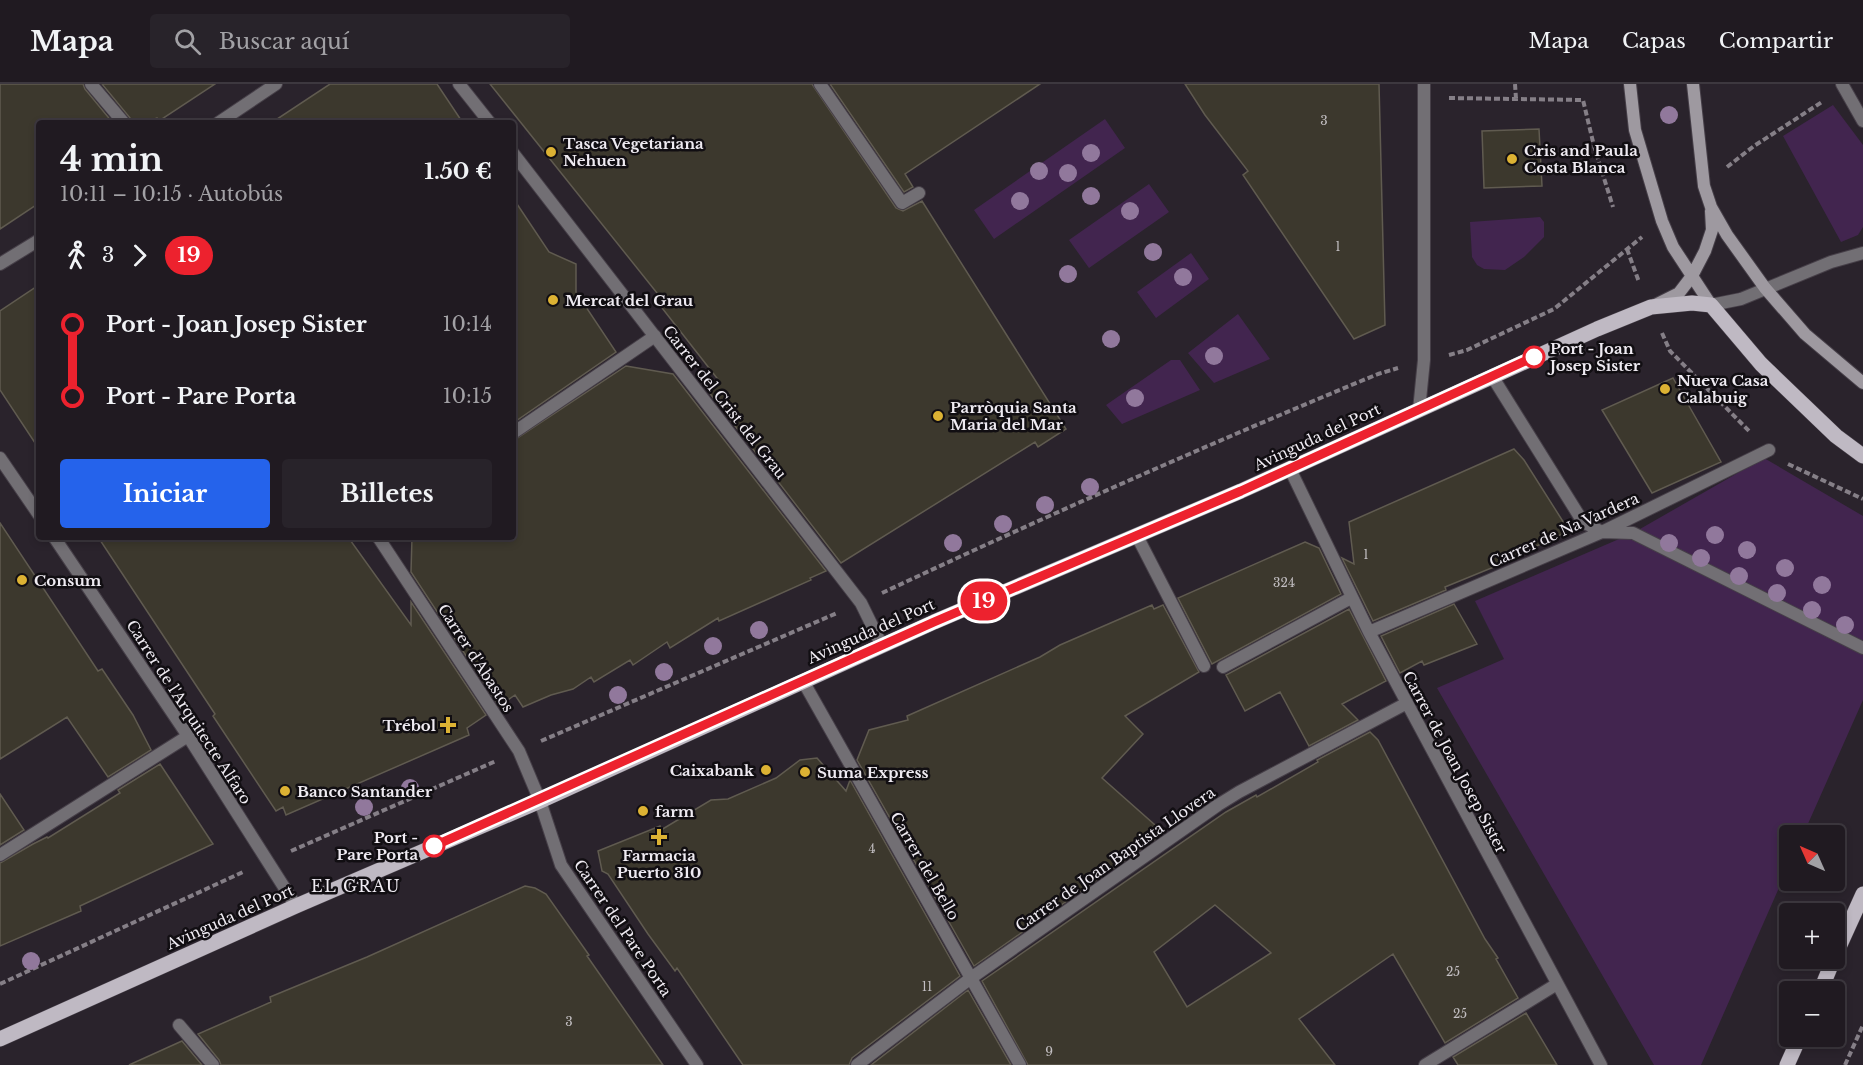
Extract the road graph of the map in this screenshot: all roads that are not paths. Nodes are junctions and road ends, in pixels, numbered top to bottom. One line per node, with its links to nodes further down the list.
1 (91, 84): 9 (street)
2 (276, 84): 10 (street)
3 (459, 84): 11 (street)
4 (820, 84): 14 (street)
5 (1424, 84): 26 (street)
6 (1630, 84): 19 (main road)
7 (1693, 84): 15 (main road)
8 (1842, 84): 12 (street)
9 (121, 120)
10 (222, 120)
11 (488, 120)
12 (1863, 121)
13 (516, 157): 23 (street, Carrer del Crist del Grau)
14 (919, 193)
15 (1711, 207): 19 (main road); 20 (main road)
16 (36, 242): 18 (street)
17 (1863, 254): 20 (street, Avinguda del Port)
18 (0, 264)
19 (1692, 276): 21 (main road); 22 (main road)
20 (1765, 288): 21 (street, Avinguda del Port); 25 (main road)
21 (1711, 305): 22 (main road, Avinguda del Port); 29 (main road)
22 (1651, 307): 24 (main road, Avinguda del Port)
23 (655, 336): 27 (street); 39 (street, Carrer del Crist del Grau)
24 (1492, 376): 26 (main road, Avinguda del Port); 33 (street)
25 (1863, 383)
26 (1419, 410): 31 (main road, Avinguda del Port)
27 (516, 431)
28 (1769, 450): 33 (street, Carrer de Na Vardera)
29 (1863, 456)
30 (0, 458): 32 (street)
31 (1290, 469): 34 (main road, Avinguda del Port); 37 (street, Carrer de Joan Josep Sister)
32 (36, 511)
33 (1602, 532): 38 (street, Carrer de Na Vardera); 40 (street)
34 (1137, 536): 39 (main road, Avinguda del Port); 41 (street)
35 (56, 540): 45 (street, Carrer de l'Arquitecte Alfaro)
36 (380, 540): 46 (street, Carrer d'Abastos)
37 (1352, 598): 38 (street, Carrer de Joan Josep Sister); 42 (street)
38 (1369, 632): 44 (street, Carrer de Joan Josep Sister)
39 (882, 646): 43 (main road, Avinguda del Port)
40 (1863, 648)
41 (1204, 666)
42 (1223, 667)
43 (803, 681): 46 (main road, Avinguda del Port); 51 (street, Carrer del Bello)
44 (1407, 703): 51 (street, Carrer de Joan Baptista Llovera); 52 (street, Carrer de Joan Josep Sister)
45 (188, 736): 47 (street); 49 (street, Carrer de l'Arquitecte Alfaro)
46 (540, 801): 49 (main road, Avinguda del Port); 57 (street, Carrer del Pare Porta)
47 (0, 855)
48 (1863, 894): 50 (main road)
49 (296, 906): 54 (main road, Avinguda del Port)
50 (1845, 934)
51 (971, 978): 58 (street, Carrer de Joan Baptista Llovera); 59 (street, Carrer del Bello)
52 (1557, 984): 60 (street); 61 (street, Carrer de Joan Josep Sister)
53 (179, 1025): 56 (street)
54 (0, 1039)
55 (1795, 1047): 62 (main road)
56 (213, 1065)
57 (698, 1065)
58 (857, 1065)
59 (1020, 1065)
60 (1425, 1065)
61 (1601, 1065)
62 (1787, 1065)

